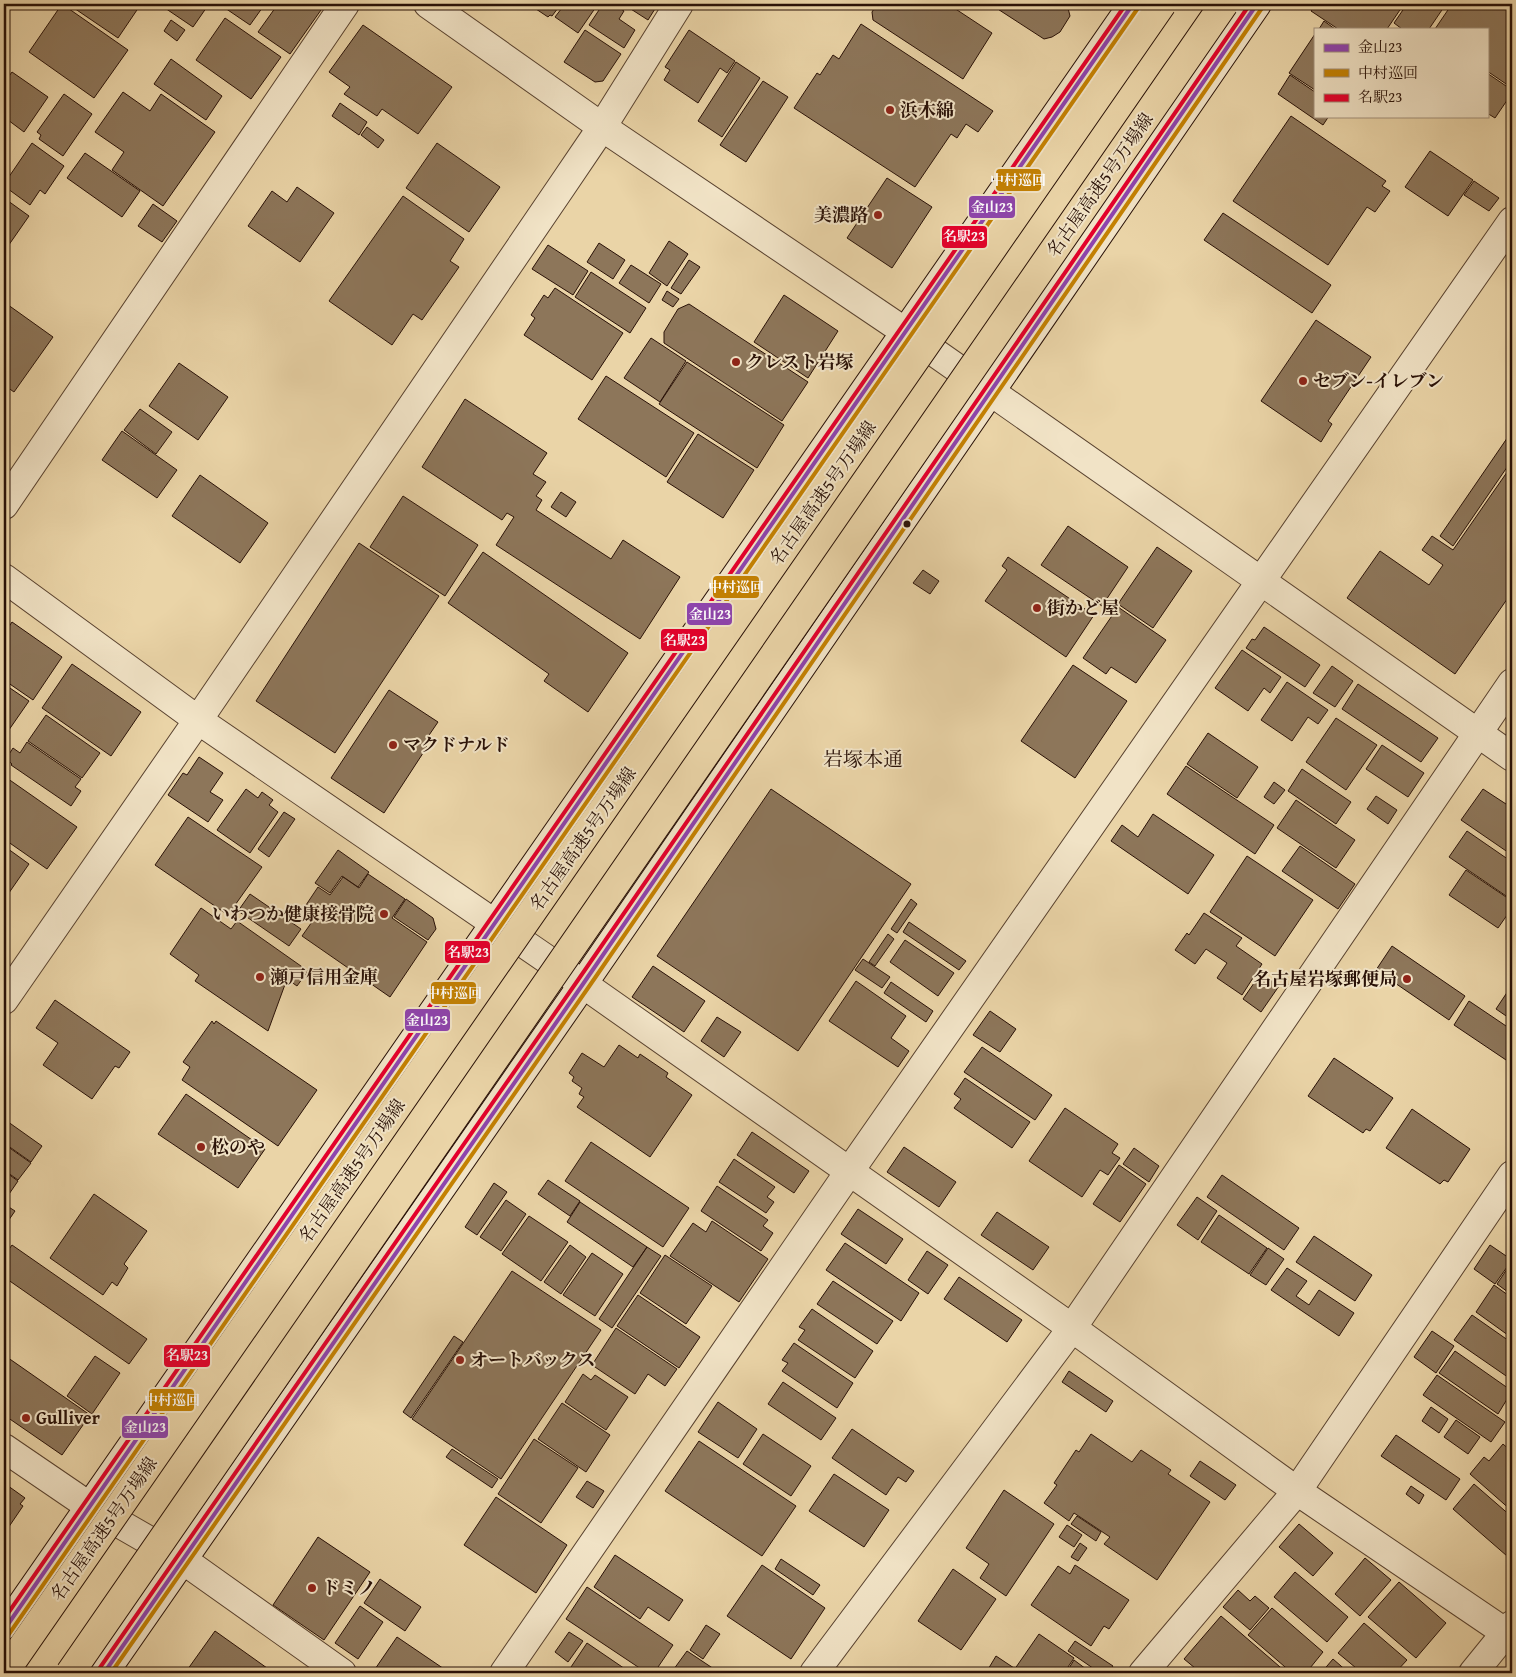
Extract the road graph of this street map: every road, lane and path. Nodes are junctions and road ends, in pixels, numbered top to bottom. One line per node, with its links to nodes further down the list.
1 (345, 4): 12 (street)
2 (428, 4): 8 (street)
3 (679, 4): 8 (street)
4 (1133, 4): 10 (street)
5 (1162, 4): 31 (highway, 名古屋高速5号万場線, bridge)
6 (1224, 4): 32 (highway, 名古屋高速5号万場線, bridge)
7 (1257, 4): 11 (street)
8 (602, 126): 10 (street); 16 (street)
9 (1512, 221): 14 (street)
10 (906, 333): 11 (street); 19 (street)
11 (991, 392): 14 (street); 20 (street)
12 (4, 505)
13 (4, 578): 16 (street)
14 (1261, 582): 17 (street); 22 (street)
15 (1512, 683): 17 (street)
16 (198, 720): 19 (street); 21 (street)
17 (1478, 733): 18 (street); 24 (street)
18 (1512, 756)
19 (495, 923): 20 (street); 27 (street)
20 (583, 984): 22 (street); 28 (street)
21 (4, 1000)
22 (849, 1172): 24 (street); 35 (street)
23 (1512, 1175): 26 (street)
24 (1072, 1328): 26 (street); 36 (street)
25 (4, 1448): 27 (street)
26 (1297, 1491): 30 (street); 37 (street)
27 (89, 1506): 28 (street); 29 (street)
28 (182, 1560): 33 (street); 34 (street)
29 (4, 1630)
30 (1510, 1632): 38 (street)
31 (4, 1673)
32 (70, 1673)
33 (104, 1673)
34 (342, 1673)
35 (504, 1673)
36 (814, 1673)
37 (1143, 1673)
38 (1473, 1673)

